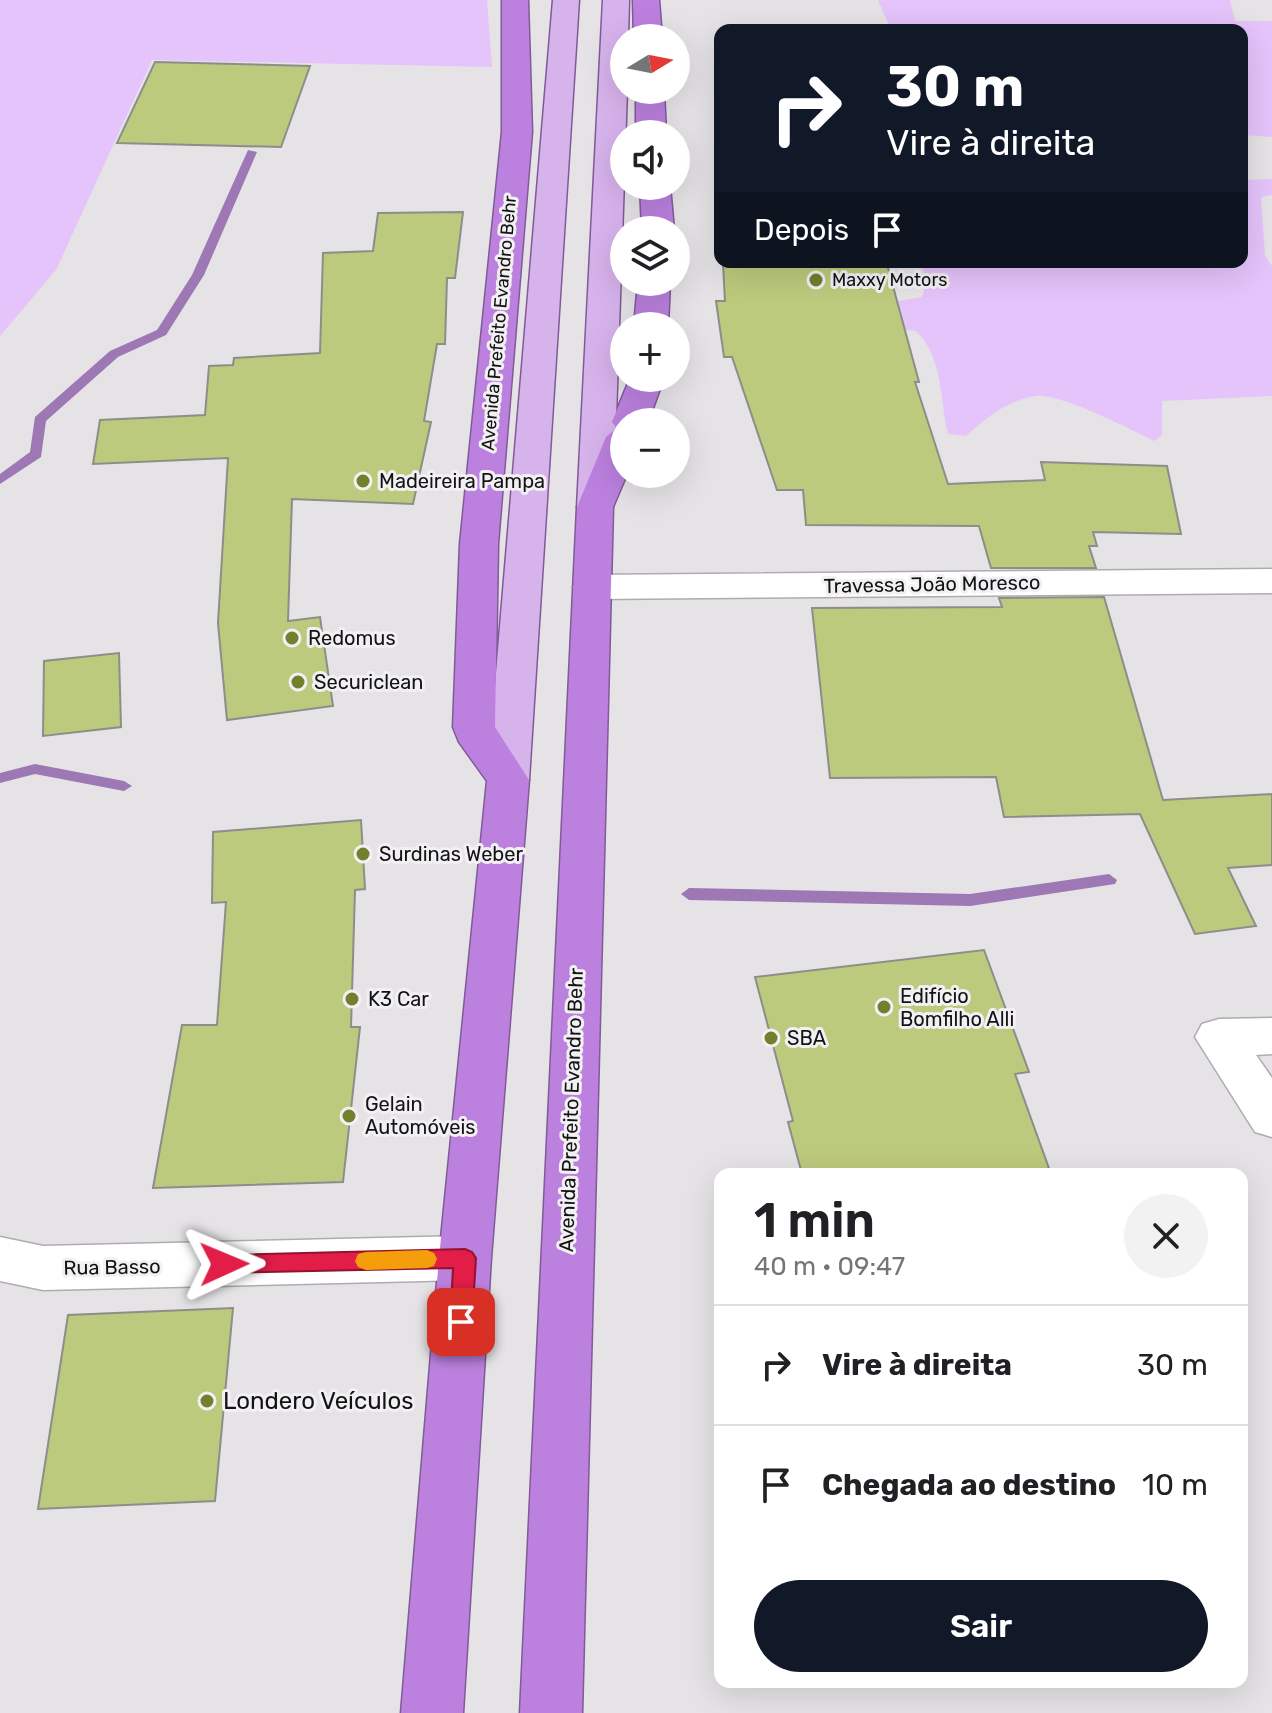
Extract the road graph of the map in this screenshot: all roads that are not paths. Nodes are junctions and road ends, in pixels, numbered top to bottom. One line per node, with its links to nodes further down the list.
1 (515, 0): 10 (highway, Avenida Prefeito Evandro Behr)
2 (566, 0): 10 (main road, Avenida Prefeito Evandro Behr)
3 (616, 0): 7 (main road, Avenida Prefeito Evandro Behr)
4 (646, 0): 5 (highway)
5 (647, 24)
6 (610, 471): 7 (highway, Avenida Prefeito Evandro Behr)
7 (595, 507): 9 (highway, Avenida Prefeito Evandro Behr)
8 (1272, 581): 9 (street, Travessa João Moresco)
9 (592, 587): 16 (highway, Avenida Prefeito Evandro Behr)
10 (508, 780): 13 (highway, Avenida Prefeito Evandro Behr)
11 (1272, 1036): 12 (street)
12 (1272, 1118)
13 (465, 1258): 14 (street, Rua Basso); 15 (highway, Avenida Prefeito Evandro Behr)
14 (0, 1259)
15 (432, 1713)
16 (551, 1713)

